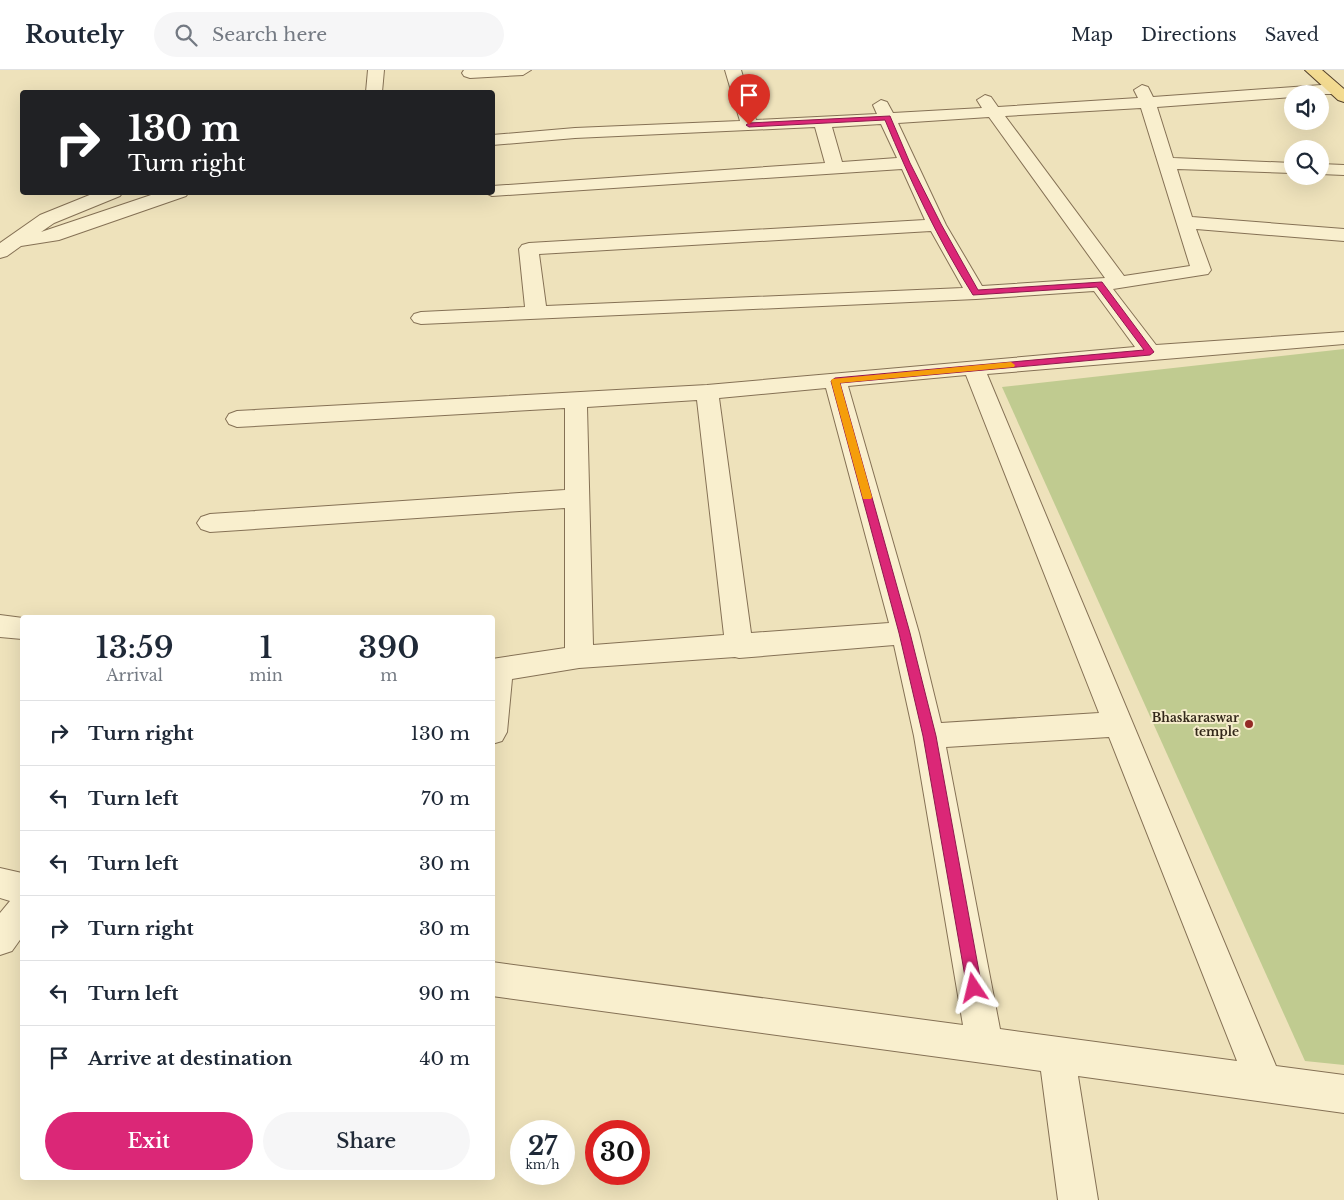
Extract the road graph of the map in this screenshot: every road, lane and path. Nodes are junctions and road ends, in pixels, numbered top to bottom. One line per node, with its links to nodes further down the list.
1 (376, 70): 6 (street)
2 (523, 70): 4 (street)
3 (733, 70): 15 (street)
4 (470, 72): 7 (street)
5 (1284, 89): 9 (street)
6 (374, 90)
7 (469, 90)
8 (1054, 94): 9 (street); 11 (street); 12 (street)
9 (1145, 97): 12 (street); 20 (street)
10 (1329, 100): 14 (main road)
11 (988, 104): 12 (street); 13 (street); 33 (street)
12 (1064, 108)
13 (884, 111): 15 (street); 16 (street); 19 (street)
14 (1338, 112)
15 (747, 118): 16 (street); 17 (street); 18 (street)
16 (822, 122): 21 (street)
17 (495, 125)
18 (495, 140)
19 (906, 163): 21 (street); 29 (street)
20 (1166, 163): 22 (street); 28 (street)
21 (835, 168): 25 (street)
22 (1284, 168)
23 (1329, 169): 24 (street)
24 (1344, 170)
25 (495, 191)
26 (107, 195): 31 (street)
27 (171, 195): 31 (street)
28 (1184, 222): 30 (street); 33 (street)
29 (937, 224): 34 (street); 35 (street)
30 (1344, 235)
31 (18, 241): 32 (street)
32 (0, 252)
33 (1109, 284): 34 (street); 38 (street)
34 (976, 293): 35 (street)
35 (536, 313): 36 (street)
36 (421, 318)
37 (1344, 338): 38 (street)
38 (1150, 352): 39 (street)
39 (974, 368): 40 (street); 53 (street)
40 (835, 381): 41 (street); 48 (street)
41 (707, 392): 42 (street); 49 (street)
42 (576, 400): 43 (street); 44 (street)
43 (236, 419)
44 (577, 498): 45 (street); 50 (street)
45 (210, 523)
46 (0, 626): 47 (street)
47 (20, 628)
48 (904, 633): 49 (street); 54 (street)
49 (739, 647): 50 (street)
50 (579, 657): 51 (street)
51 (496, 671): 52 (street)
52 (495, 686)
53 (1117, 724): 54 (street); 62 (street)
54 (930, 736): 60 (street)
55 (0, 884): 56 (street)
56 (20, 888)
57 (20, 914): 58 (street)
58 (0, 939)
59 (495, 979): 60 (street)
60 (985, 1046): 61 (street)
61 (1057, 1055): 62 (street); 64 (street)
62 (1264, 1083): 63 (street)
63 (1344, 1094)
64 (1078, 1200)

